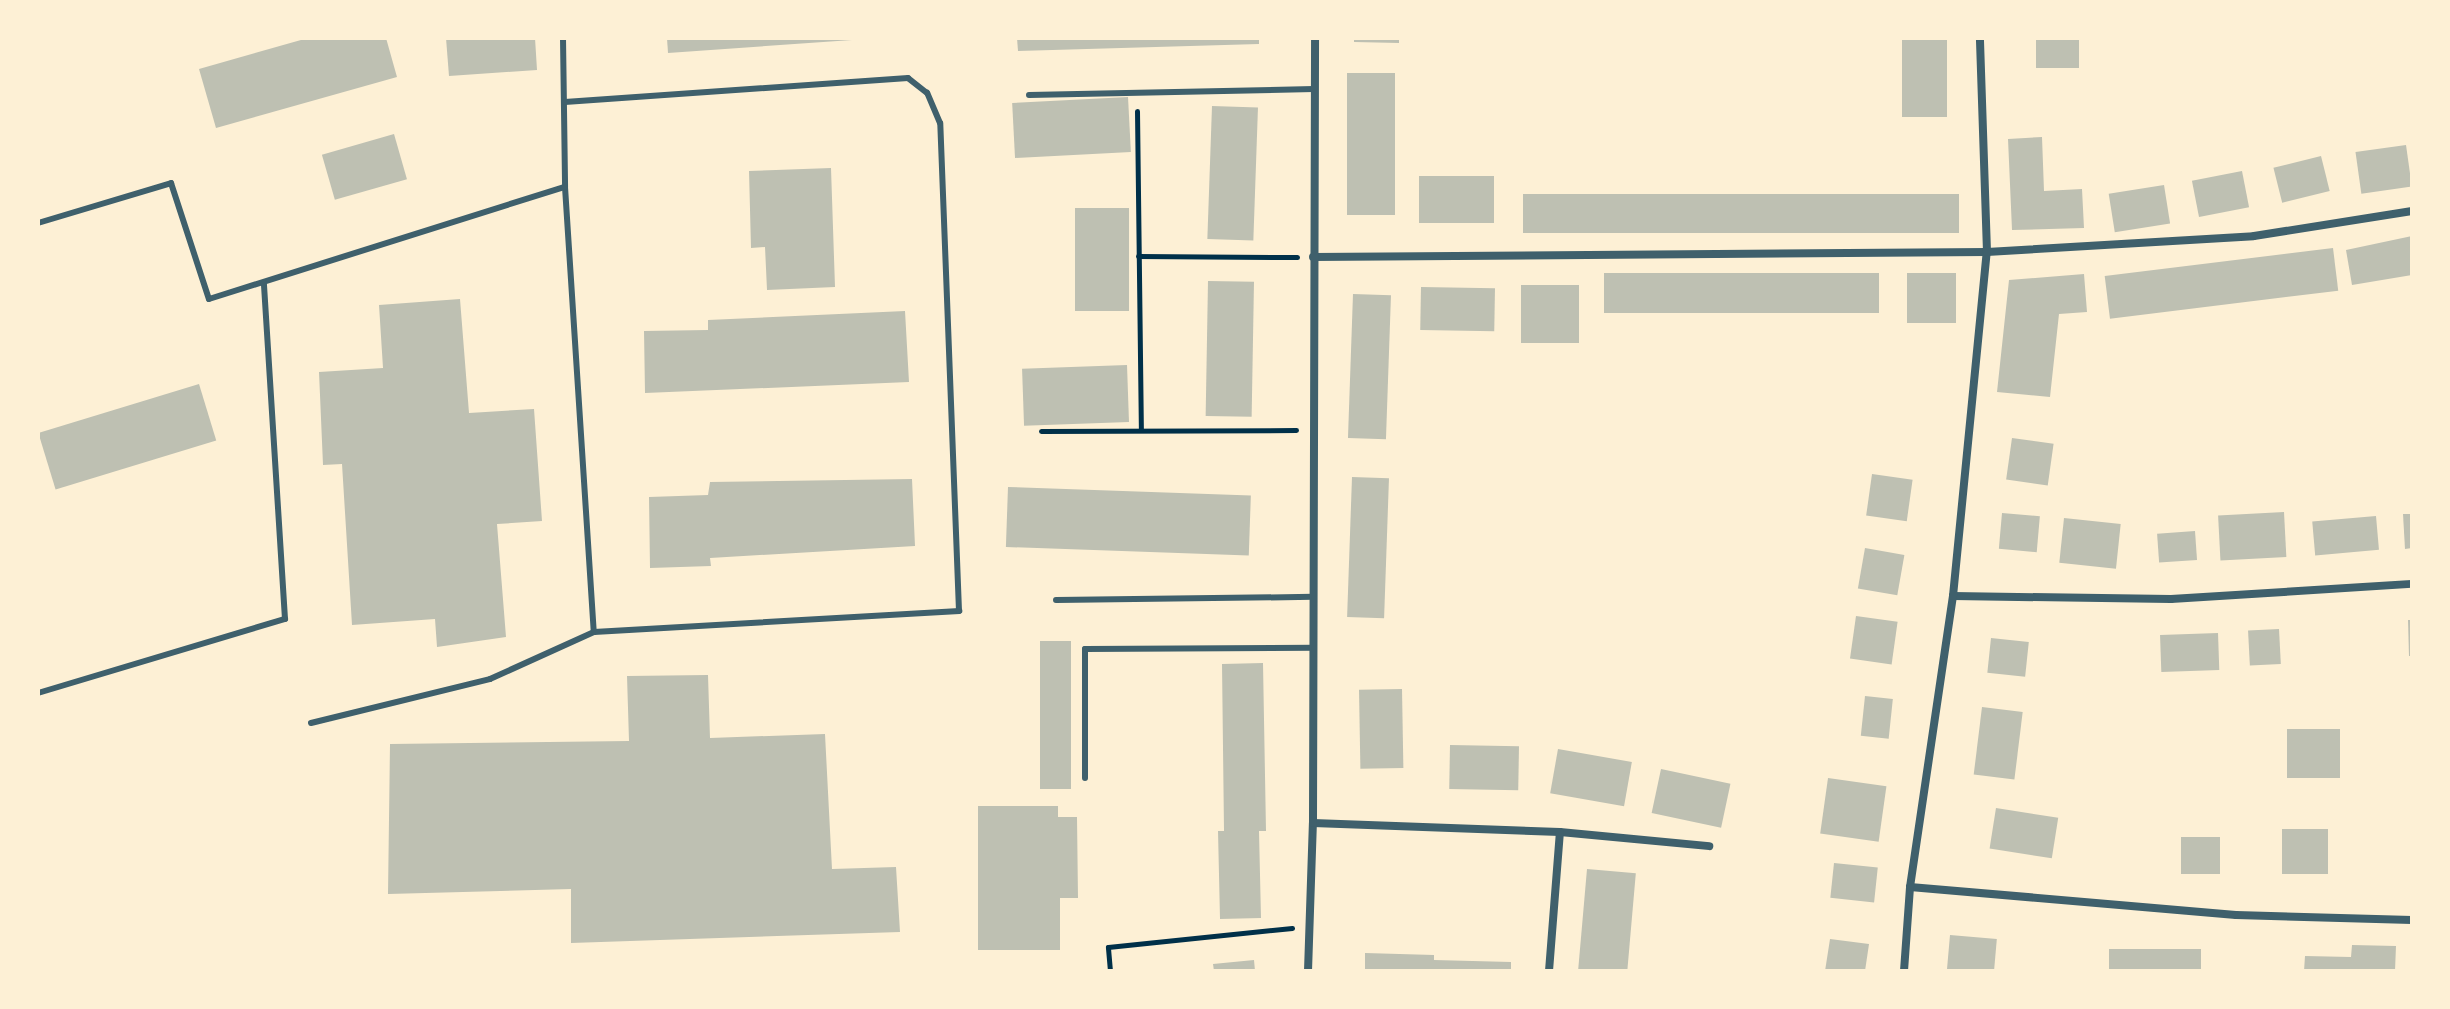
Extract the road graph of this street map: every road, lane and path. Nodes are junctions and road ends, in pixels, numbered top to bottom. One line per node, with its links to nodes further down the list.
1 (563, 38): 7 (lane)
2 (1315, 38): 4 (street)
3 (1980, 38): 11 (street)
4 (1314, 89): 5 (lane); 13 (street)
5 (1137, 90): 6 (lane); 12 (path)
6 (1029, 95)
7 (565, 102): 8 (lane); 22 (lane)
8 (565, 187): 14 (lane); 22 (lane)
9 (2412, 211): 11 (street)
10 (38, 223): 14 (lane)
11 (1987, 252): 13 (street); 19 (street)
12 (1138, 256): 13 (path); 15 (path)
13 (1313, 257): 17 (street)
14 (264, 283): 24 (lane)
15 (1141, 429): 16 (path); 17 (path)
16 (1041, 431)
17 (1313, 431): 20 (street)
18 (2412, 584): 19 (street)
19 (1953, 596): 30 (street)
20 (1313, 597): 21 (lane); 23 (street)
21 (1056, 600)
22 (594, 632): 25 (lane)
23 (1314, 648): 26 (lane); 27 (street)
24 (38, 693)
25 (311, 723)
26 (1085, 778)
27 (1313, 823): 28 (street); 32 (street)
28 (1560, 832): 29 (street); 35 (street)
29 (1709, 846)
30 (1910, 887): 31 (street); 36 (street)
31 (2412, 920)
32 (1309, 927): 33 (path); 34 (street)
33 (1110, 971)
34 (1308, 971)
35 (1549, 971)
36 (1904, 971)

